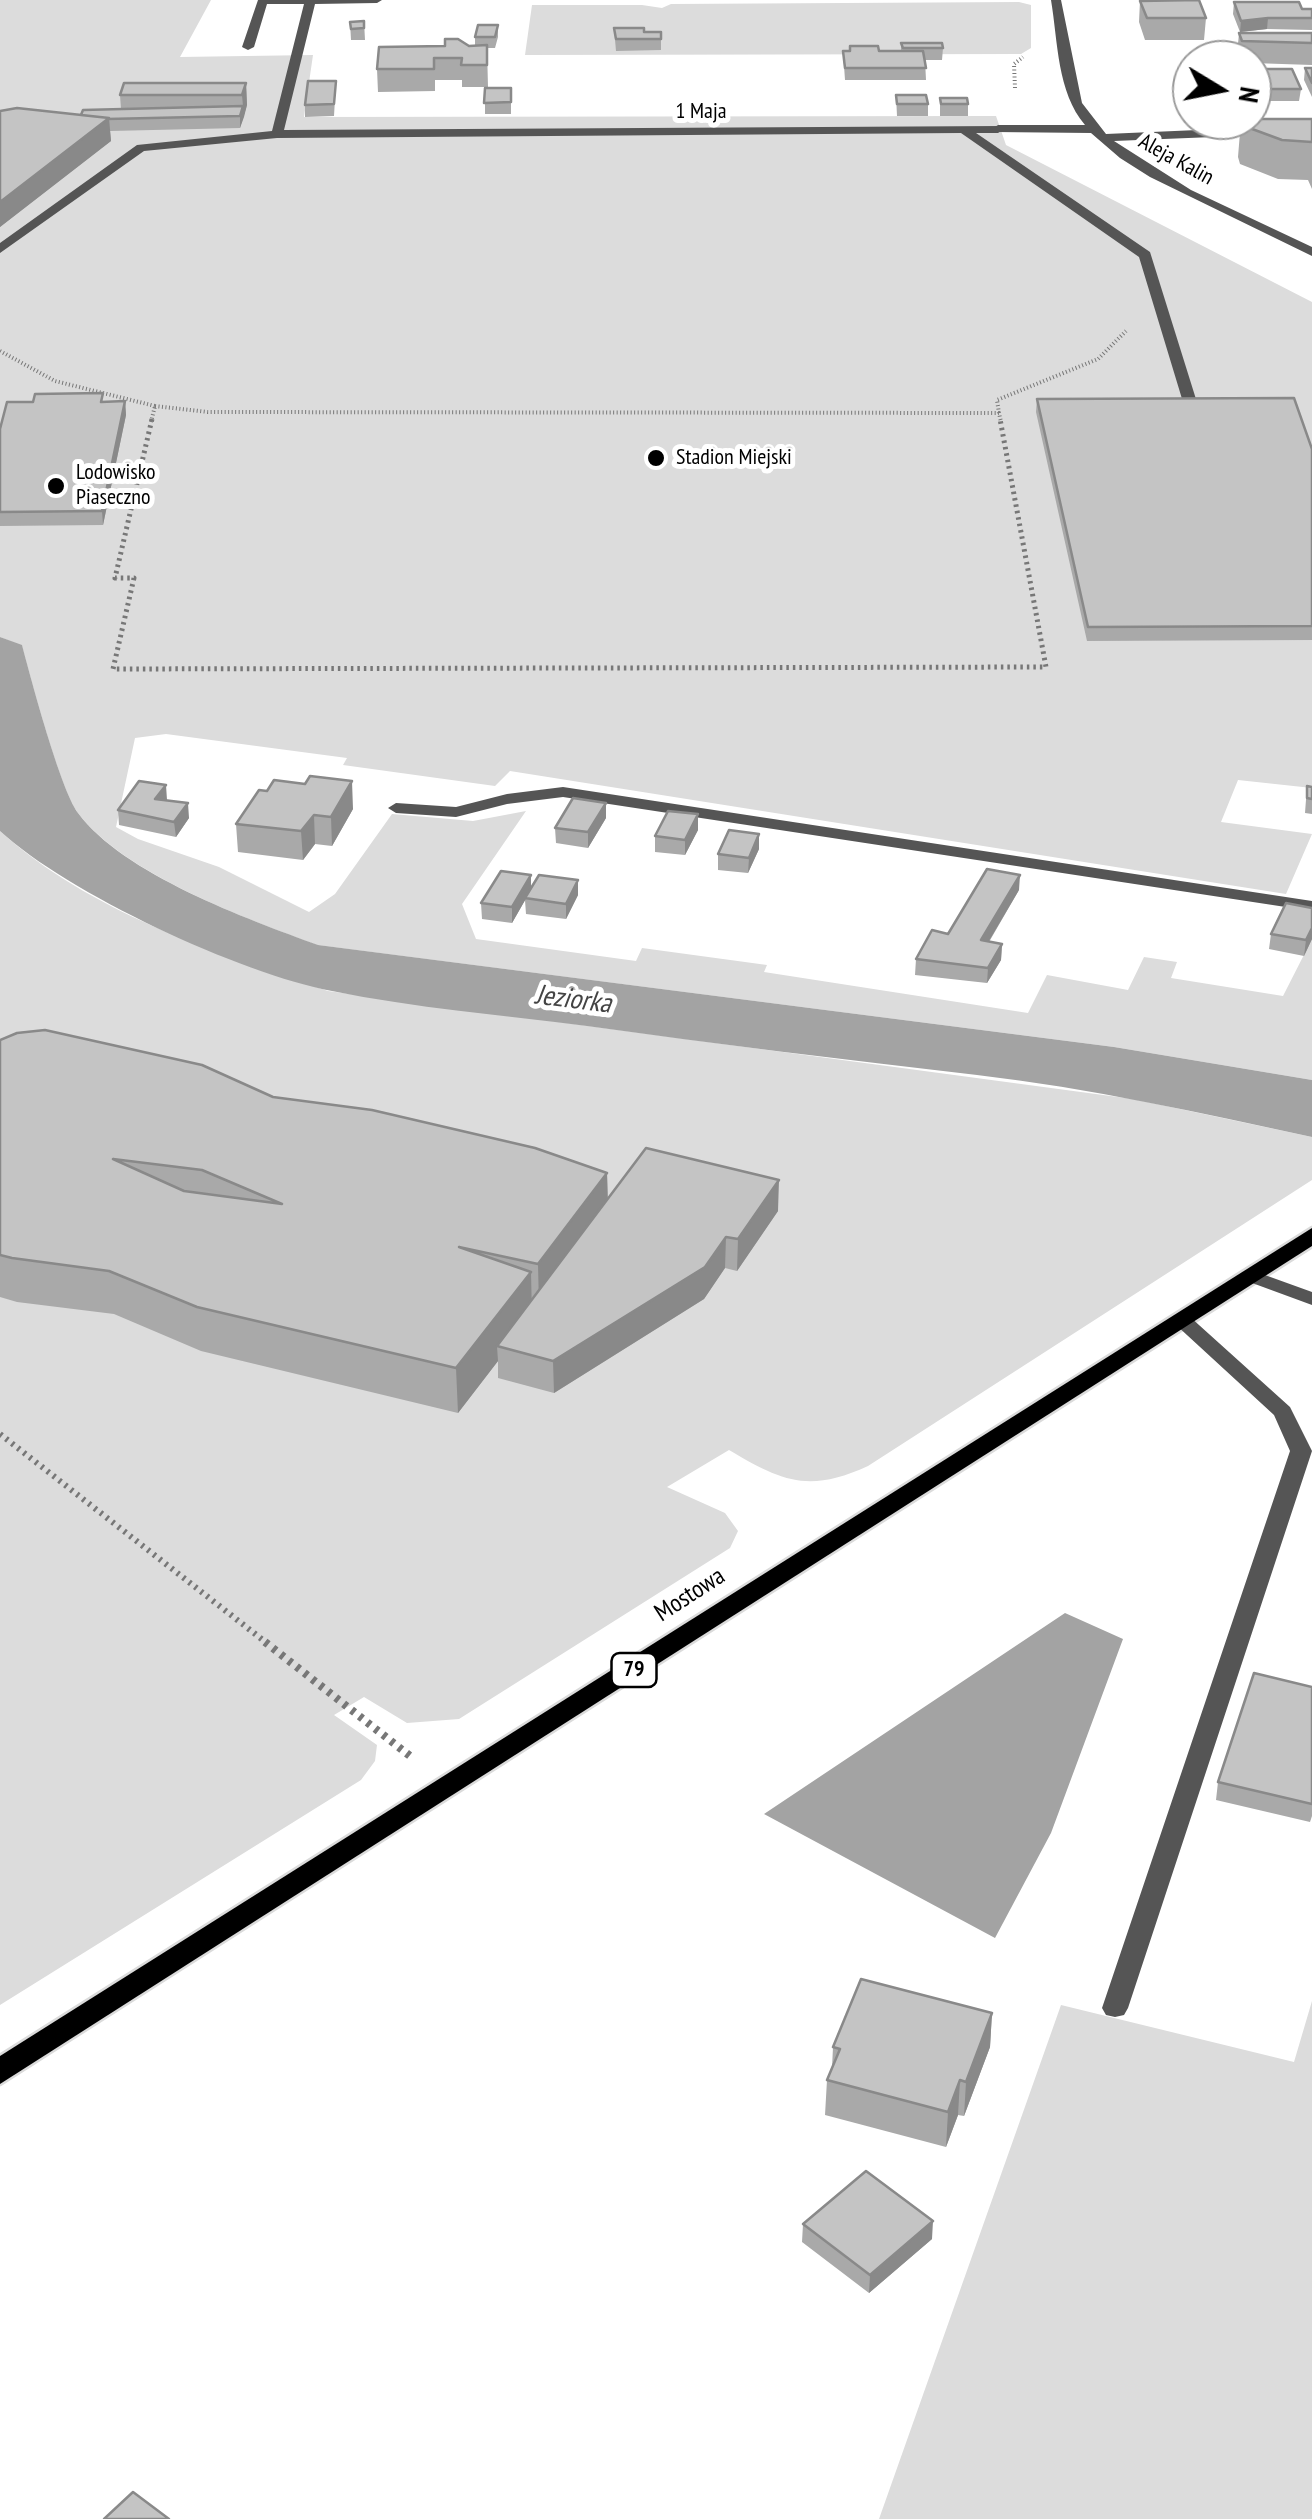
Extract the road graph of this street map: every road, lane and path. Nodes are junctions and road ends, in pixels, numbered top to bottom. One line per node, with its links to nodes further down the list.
1 (377, 0): 4 (street)
2 (1056, 0): 8 (street, Aleja Kalin)
3 (263, 1): 4 (street); 5 (street)
4 (310, 1): 9 (street)
5 (248, 47)
6 (1312, 129): 8 (street, 1 Maja)
7 (966, 131): 8 (street, 1 Maja); 9 (street, 1 Maja); 15 (street)
8 (1101, 133): 11 (street, Aleja Kalin)
9 (277, 134): 10 (street, 1 Maja)
10 (0, 248)
11 (1312, 252)
12 (0, 350): 14 (path)
13 (1098, 359): 16 (path)
14 (154, 406): 16 (path); 16 (path)
15 (1193, 412)
16 (999, 413)
17 (396, 808): 18 (street)
18 (1312, 906)
19 (1306, 1239): 20 (main road, Mostowa / 79)
20 (1251, 1276): 21 (street); 22 (main road, Mostowa / 79)
21 (1312, 1299)
22 (1182, 1320): 24 (main road, Mostowa / 79); 25 (street)
23 (0, 1434): 24 (path)
24 (450, 1788): 26 (main road, Mostowa / 79)
25 (1115, 2008)
26 (0, 2072)

